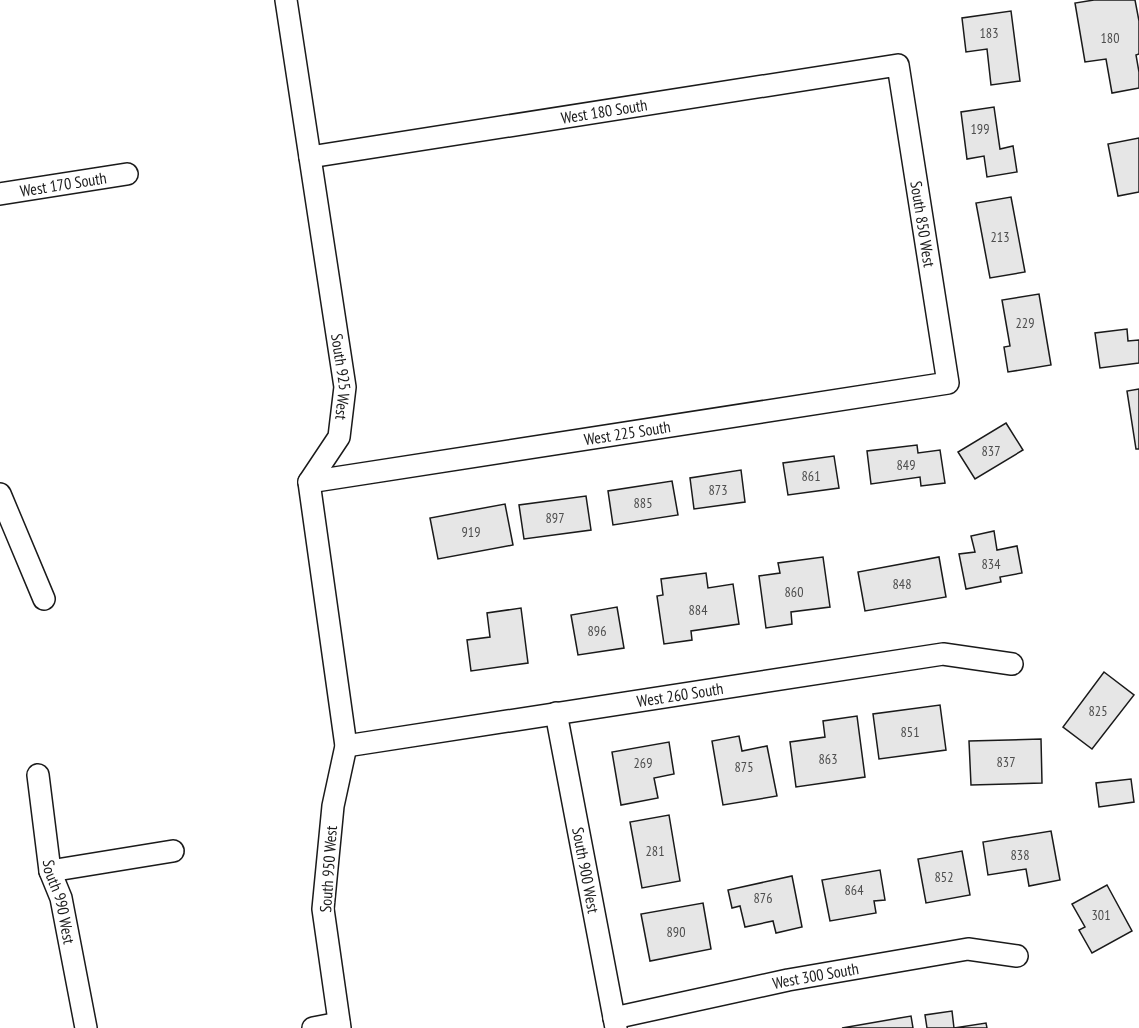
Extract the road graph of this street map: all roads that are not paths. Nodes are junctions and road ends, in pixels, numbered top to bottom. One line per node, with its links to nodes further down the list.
1 (286, 0): 3 (street, South 925 West)
2 (898, 65): 3 (street, West 180 South); 6 (street, South 850 West)
3 (310, 157): 7 (street, South 925 West)
4 (127, 174): 5 (street, West 170 South)
5 (0, 194)
6 (948, 383): 7 (street, West 225 South)
7 (309, 482): 12 (street)
8 (0, 494): 9 (street)
9 (44, 599)
10 (1012, 664): 11 (street, West 260 South)
11 (555, 713): 12 (street, West 260 South); 17 (street, South 900 West)
12 (346, 746): 18 (street, South 950 West)
13 (38, 775): 15 (street, South 990 West)
14 (173, 851): 15 (street)
15 (50, 871): 19 (street, South 990 West)
16 (1017, 956): 17 (street, West 300 South)
17 (615, 1023)
18 (340, 1026): 20 (street)
19 (86, 1028)
20 (313, 1028)

